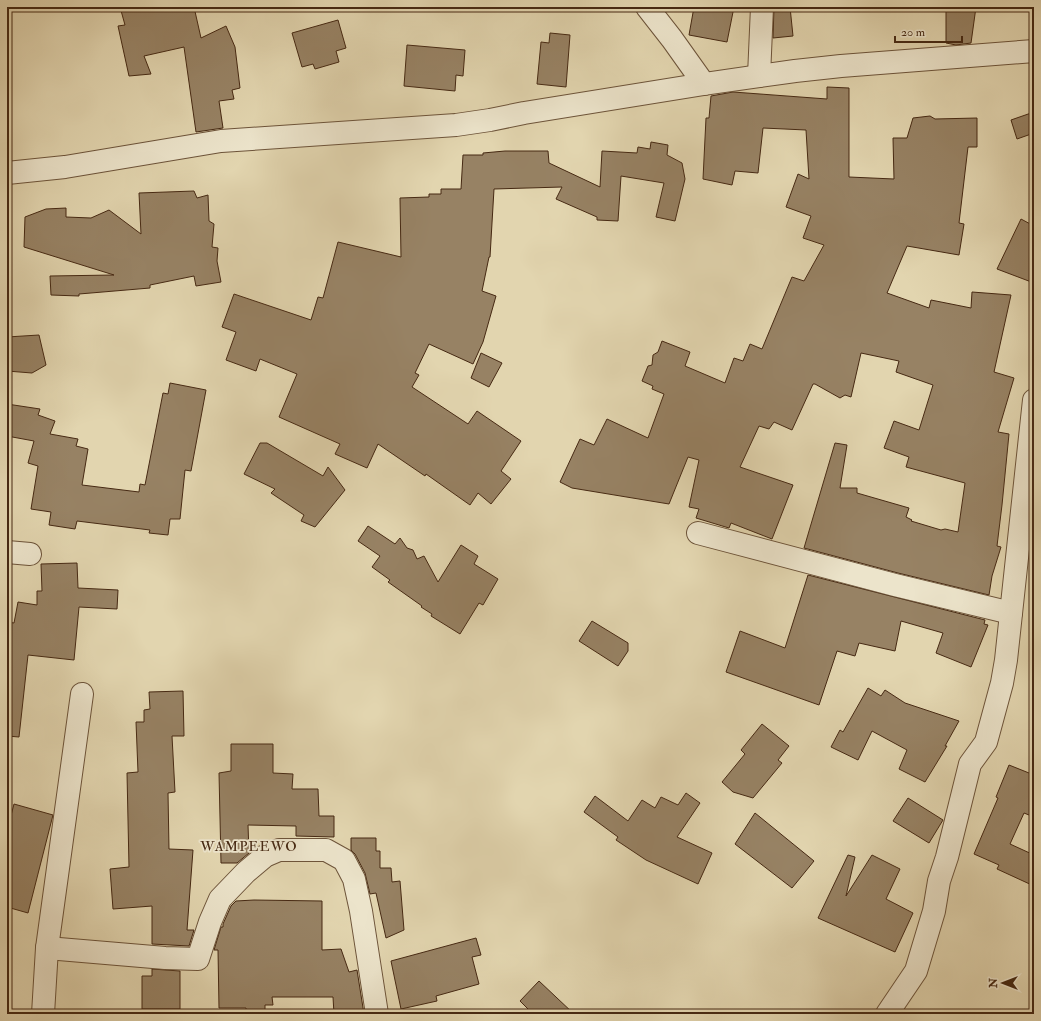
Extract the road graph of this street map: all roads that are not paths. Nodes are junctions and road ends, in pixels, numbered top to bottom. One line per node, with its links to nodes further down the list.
1 (647, 7): 5 (street)
2 (762, 7): 4 (street)
3 (1034, 51): 4 (street)
4 (759, 76): 5 (street)
5 (704, 84): 6 (street)
6 (7, 173)
7 (1034, 400): 11 (street)
8 (698, 533): 11 (street)
9 (7, 552): 10 (street)
10 (30, 554)
11 (1011, 613): 16 (street)
12 (82, 694): 13 (street)
13 (47, 948): 14 (street); 15 (street)
14 (42, 1014)
15 (377, 1014)
16 (887, 1014)

